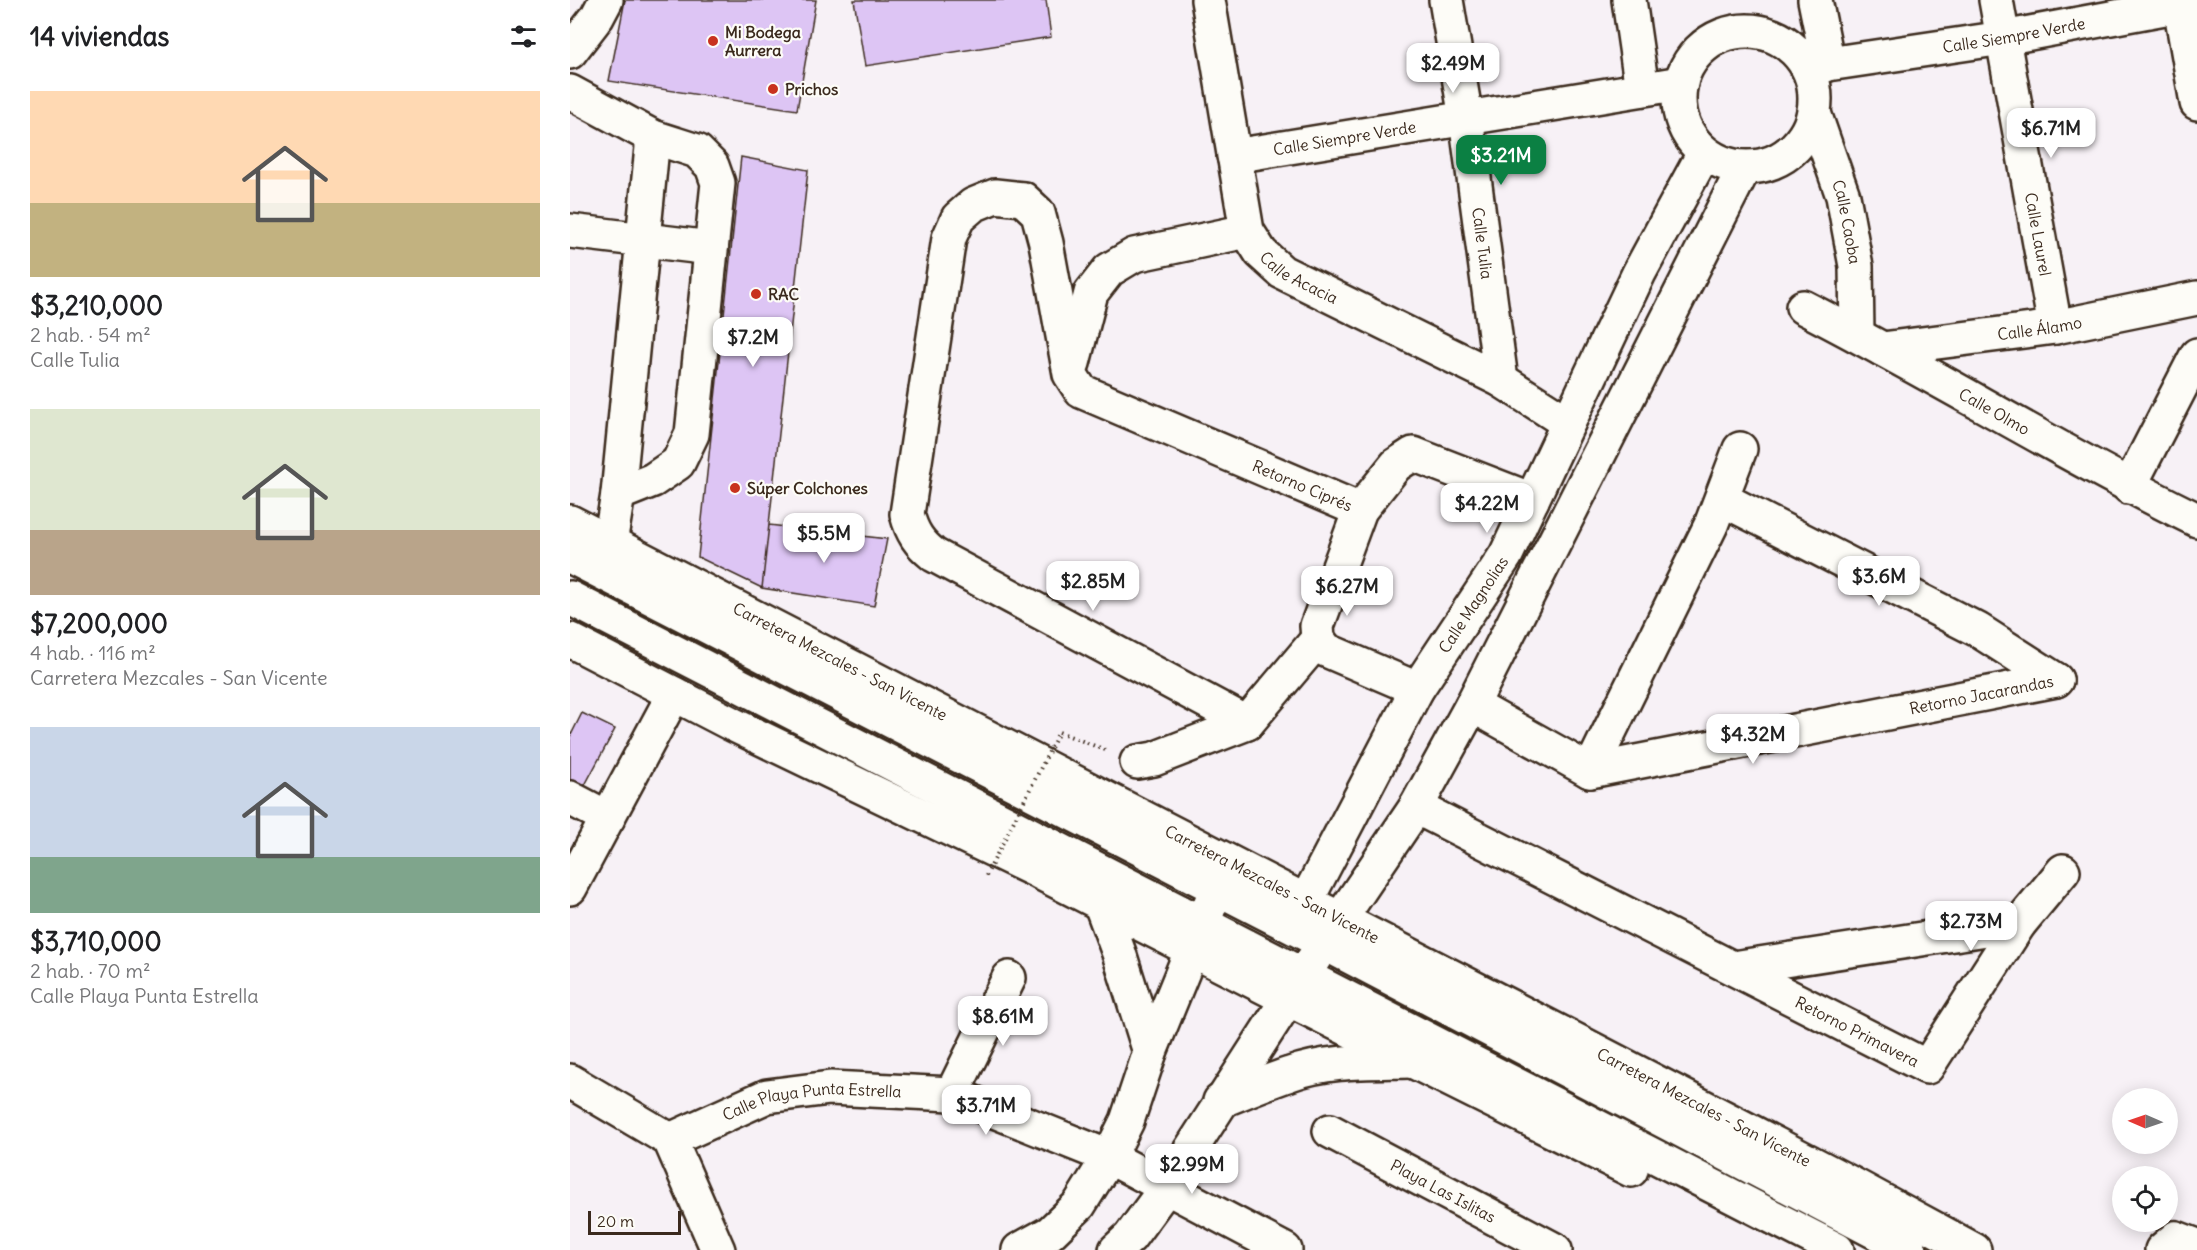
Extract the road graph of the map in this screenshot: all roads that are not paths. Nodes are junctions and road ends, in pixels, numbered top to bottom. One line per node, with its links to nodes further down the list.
1 (606, 0): 9 (street)
2 (1208, 0): 19 (street, Calle Acacia)
3 (1446, 0): 16 (street, Calle Tulia)
4 (1629, 0): 12 (street)
5 (1815, 0): 10 (street)
6 (1996, 0): 8 (street, Calle Laurel)
7 (2185, 3): 8 (street, Calle Siempre Verde); 14 (street)
8 (2003, 38): 10 (street, Calle Siempre Verde); 27 (street, Calle Laurel)
9 (570, 52)
10 (1819, 68): 11 (street); 15 (street)
11 (1681, 83): 12 (street, Calle Siempre Verde); 18 (street)
12 (1642, 89): 16 (street, Calle Siempre Verde)
13 (570, 92): 17 (street)
14 (2197, 103)
15 (1814, 113): 20 (street); 28 (street, Calle Caoba)
16 (1466, 118): 19 (street, Calle Siempre Verde); 30 (street, Calle Tulia)
17 (653, 137): 23 (street); 24 (street)
18 (1704, 153): 20 (street); 32 (street, Calle Magnolias)
19 (1234, 156): 22 (street, Calle Acacia)
20 (1744, 168): 44 (street)
21 (570, 231): 23 (street)
22 (1247, 231): 30 (street, Calle Acacia); 31 (street)
23 (642, 240): 24 (street); 35 (street)
24 (711, 248): 35 (street)
25 (2197, 297): 27 (street, Calle Álamo)
26 (1803, 307): 28 (street, Calle Olmo)
27 (2055, 327): 28 (street, Calle Álamo)
28 (1870, 342): 34 (street, Calle Olmo)
29 (2197, 355): 34 (street)
30 (1501, 380): 32 (street, Calle Acacia)
31 (1076, 382): 38 (street, Retorno Ciprés); 51 (street)
32 (1568, 423): 37 (street, Calle Magnolias)
33 (1740, 449): 36 (street)
34 (2129, 487): 39 (street, Calle Olmo)
35 (618, 494): 41 (street)
36 (1722, 499): 53 (street); 53 (street, Retorno Jacarandas)
37 (1532, 500): 38 (street); 42 (street, Calle Magnolias)
38 (1360, 510): 46 (street, Retorno Ciprés)
39 (2197, 520)
40 (570, 522): 41 (street, Carretera Mezcales - San Vicente)
41 (610, 543): 61 (street, Carretera Mezcales - San Vicente)
42 (1506, 555): 44 (street); 48 (street, Calle Magnolias)
43 (571, 561): 59 (street, Carretera Mezcales - San Vicente)
44 (1539, 574): 50 (street)
45 (570, 598): 64 (street)
46 (1318, 639): 48 (street); 51 (street)
47 (570, 640): 49 (street)
48 (1417, 689): 61 (street, Calle Magnolias)
49 (674, 694): 56 (street); 60 (street)
50 (1472, 705): 53 (street); 55 (street)
51 (1247, 723): 52 (street)
52 (1137, 762)
53 (1590, 771)
54 (570, 798): 56 (street)
55 (1416, 807): 63 (street); 65 (street, Retorno Primavera)
56 (608, 818): 58 (street)
57 (2063, 872): 62 (street, Retorno Primavera)
58 (570, 888)
59 (1217, 888): 61 (street, Carretera Mezcales - San Vicente); 64 (street)
60 (1101, 903): 64 (street); 68 (street)
61 (1300, 915): 63 (street, Carretera Mezcales - San Vicente)
62 (2019, 924): 65 (street); 65 (street, Retorno Primavera)
63 (1332, 931): 67 (street); 84 (street, Carretera Mezcales - San Vicente); 85 (street, Carretera Mezcales - San Vicente)
64 (1197, 937): 67 (street); 68 (street)
65 (1733, 968)
66 (1009, 978): 71 (street)
67 (1295, 987): 69 (street); 72 (street); 83 (street)
68 (1150, 1052): 75 (street)
69 (1414, 1061): 72 (street); 82 (street)
70 (570, 1081): 74 (street)
71 (952, 1094): 74 (street, Calle Playa Punta Estrella); 75 (street, Calle Playa Punta Estrella)
72 (1220, 1101): 76 (street)
73 (1330, 1131): 81 (street, Playa Las Islitas)
74 (670, 1140): 77 (street)
75 (1109, 1157): 76 (street, Calle Playa Punta Estrella); 78 (street)
76 (1166, 1188): 79 (street); 80 (street, Calle Playa Punta Estrella)
77 (718, 1250)
78 (1019, 1250)
79 (1116, 1250)
80 (1285, 1250)
81 (1556, 1250)
82 (1789, 1250)
83 (1837, 1250)
84 (1910, 1250)
85 (1974, 1250)

